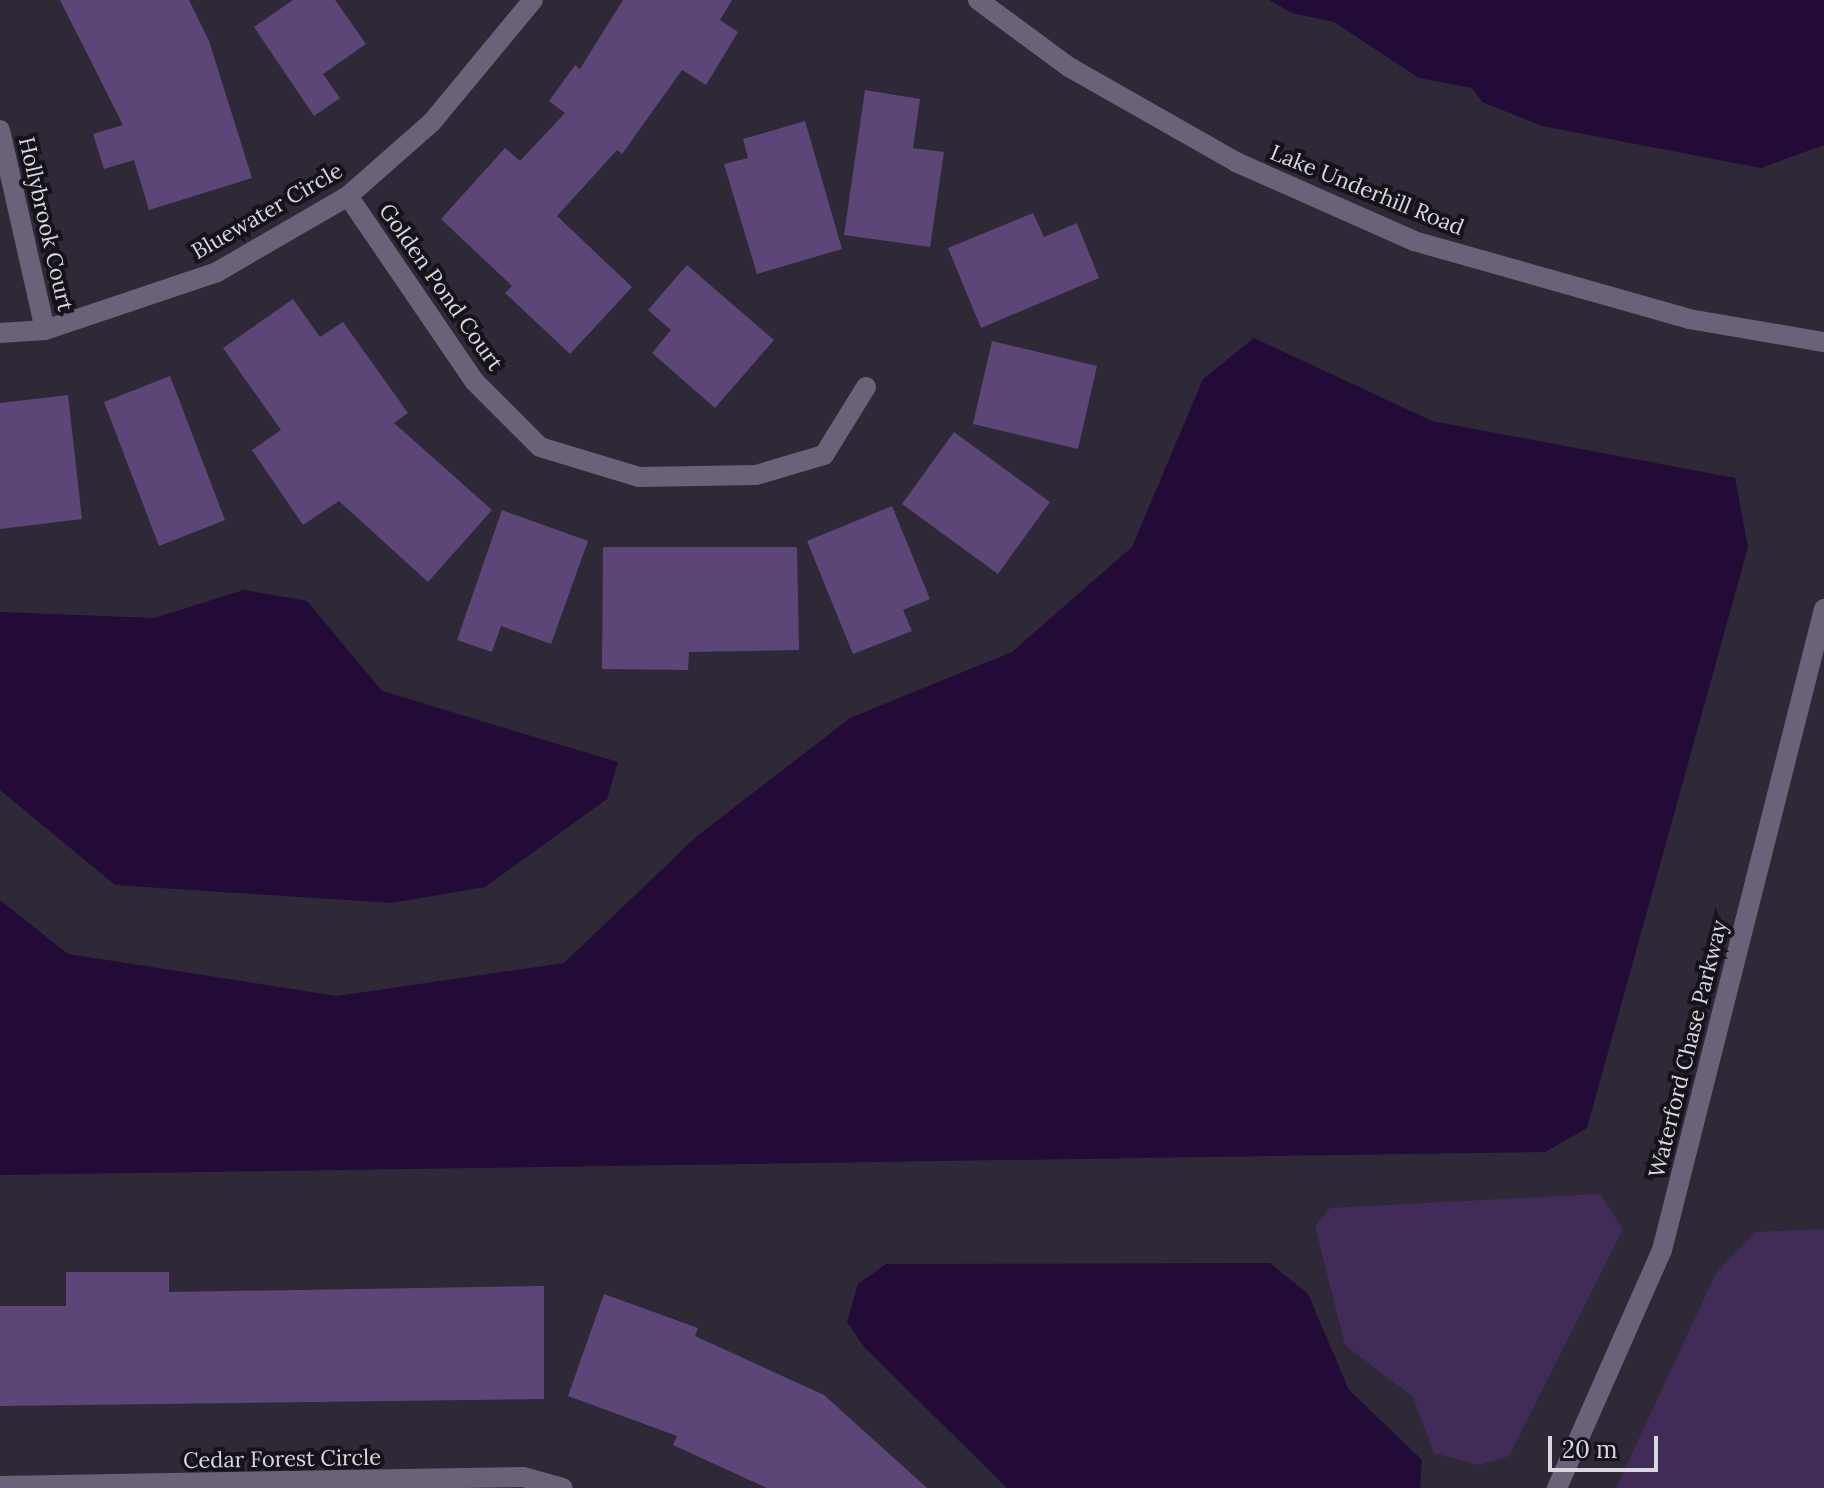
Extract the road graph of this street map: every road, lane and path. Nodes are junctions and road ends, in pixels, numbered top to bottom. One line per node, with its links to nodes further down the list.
1 (533, 0): 4 (street, Bluewater Circle)
2 (978, 0): 7 (street, Lake Underhill Road)
3 (0, 130): 5 (street, Hollybrook Court)
4 (348, 196): 5 (street, Bluewater Circle); 8 (street, Golden Pond Court)
5 (45, 330): 6 (street, Bluewater Circle)
6 (0, 333)
7 (1824, 342)
8 (866, 387)
9 (1824, 609): 12 (street, Waterford Chase Parkway)
10 (0, 1486): 11 (street, Cedar Forest Circle)
11 (563, 1488)
12 (1557, 1488)

